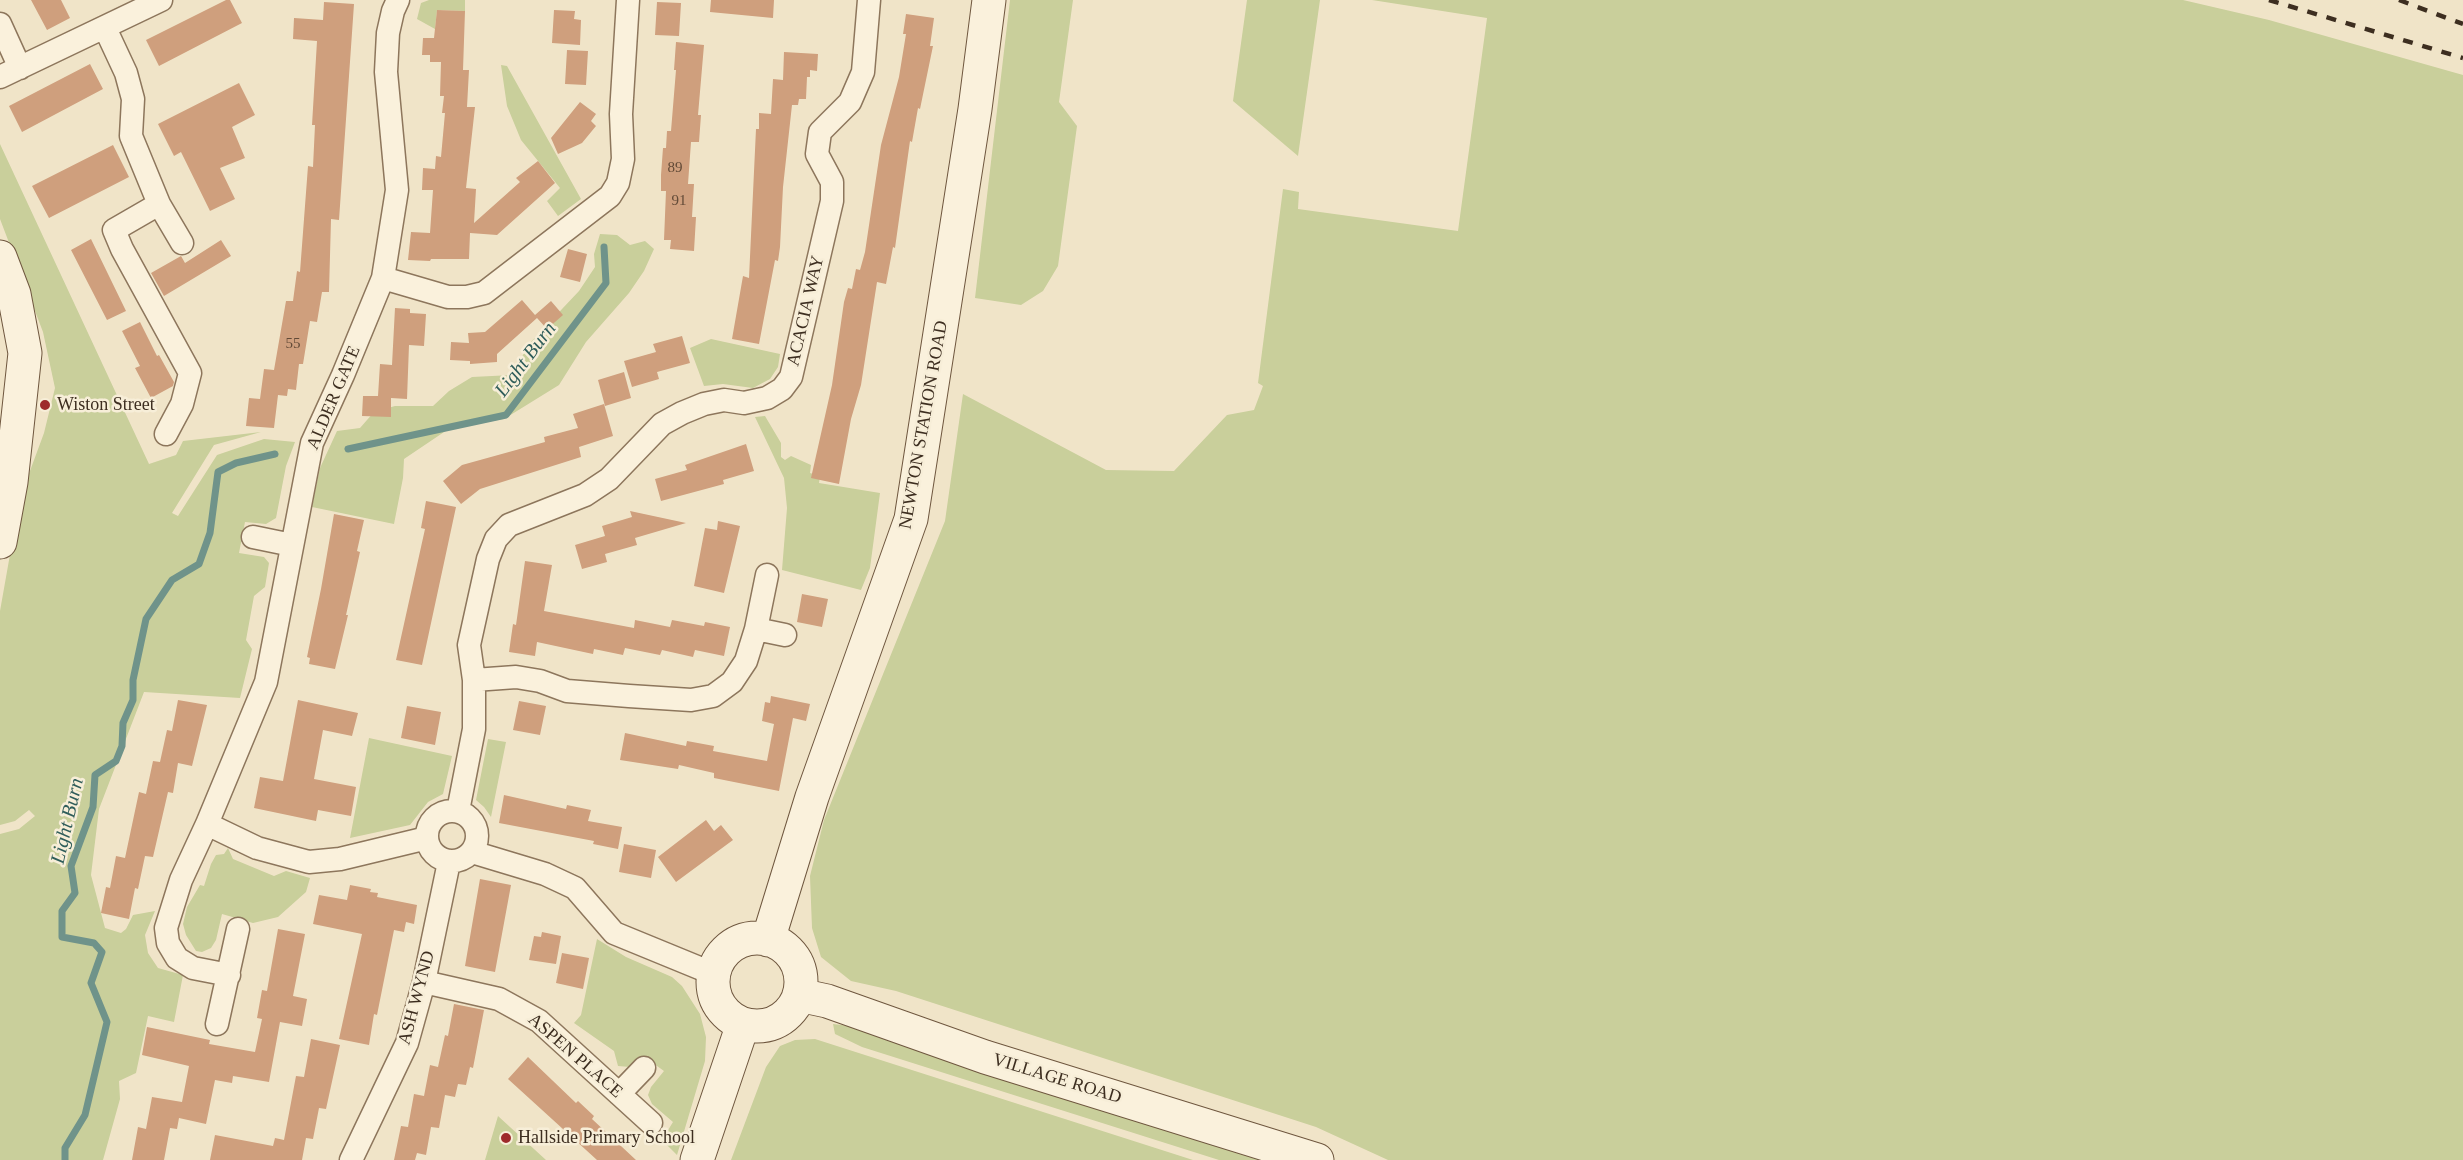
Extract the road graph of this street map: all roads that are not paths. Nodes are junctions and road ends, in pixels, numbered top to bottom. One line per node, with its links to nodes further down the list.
1 (161, 0): 7 (street)
2 (398, 0): 13 (street, ALDER GATE)
3 (628, 0): 13 (street)
4 (869, 0): 21 (street, ACACIA WAY)
5 (989, 0): 28 (street, NEWTON STATION ROAD)
6 (0, 24): 8 (street)
7 (105, 28): 8 (street); 10 (street)
8 (20, 68): 9 (street)
9 (0, 77)
10 (159, 204): 11 (street); 14 (street)
11 (182, 243)
12 (0, 257): 16 (street)
13 (383, 278): 17 (street, ALDER GATE)
14 (166, 434)
15 (253, 537): 17 (street)
16 (0, 542)
17 (292, 544): 23 (street, ALDER GATE)
18 (767, 575): 19 (street)
19 (756, 629): 20 (street); 21 (street)
20 (785, 635)
21 (474, 680): 22 (street, ACACIA WAY)
22 (458, 811): 24 (street); 25 (street)
23 (207, 824): 24 (street); 30 (street, ALDER GATE)
24 (427, 838): 26 (street)
25 (472, 852): 26 (street); 29 (street)
26 (448, 861): 31 (street, ASH WYND)
27 (237, 929): 30 (street)
28 (768, 940): 29 (street); 32 (street)
29 (714, 974): 34 (street)
30 (229, 975): 33 (street)
31 (424, 982): 36 (street, ASPEN PLACE); 38 (street, ASH WYND)
32 (799, 995): 34 (street); 40 (street, VILLAGE ROAD)
33 (217, 1024)
34 (743, 1024): 39 (street)
35 (644, 1068): 36 (street)
36 (620, 1094): 37 (street, ASPEN PLACE)
37 (651, 1123)
38 (351, 1160)
39 (697, 1160)
40 (1317, 1160)

